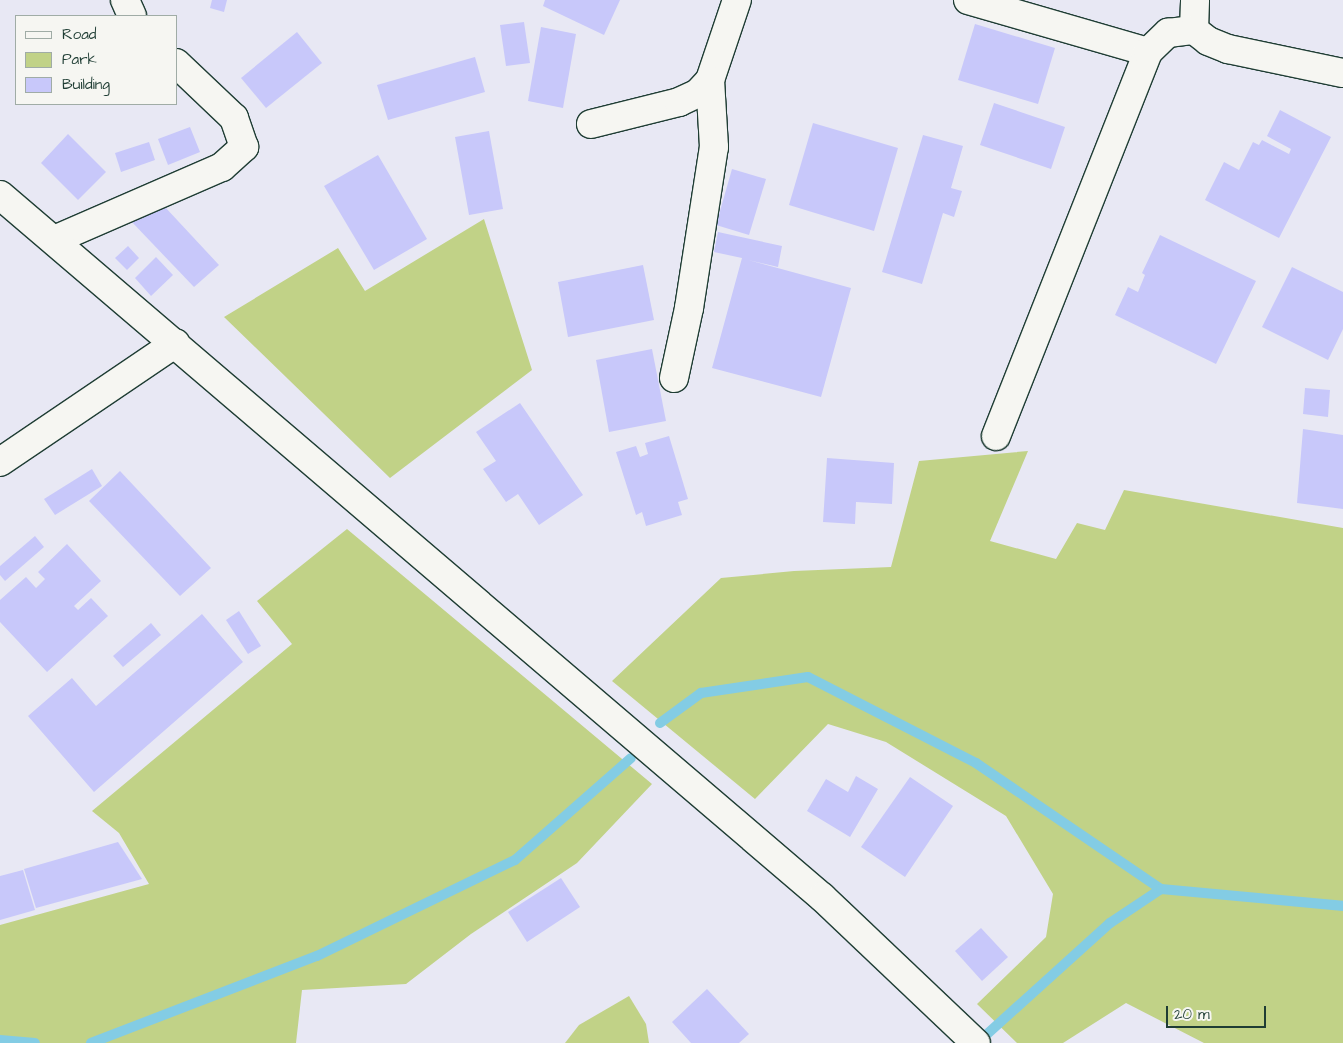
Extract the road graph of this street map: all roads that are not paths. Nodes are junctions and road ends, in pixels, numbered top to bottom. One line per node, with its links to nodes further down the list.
1 (125, 0): 5 (street)
2 (737, 0): 10 (street)
3 (968, 0): 7 (street)
4 (1195, 0): 6 (street)
5 (132, 15)
6 (1194, 30): 7 (street); 9 (street)
7 (1148, 52): 16 (street)
8 (178, 64): 13 (street)
9 (1343, 73)
10 (710, 80): 11 (street); 15 (street)
11 (591, 124)
12 (0, 195): 13 (street)
13 (54, 240): 14 (street)
14 (176, 343): 17 (street); 18 (street)
15 (674, 378)
16 (996, 436)
17 (0, 462)
18 (976, 1043)

